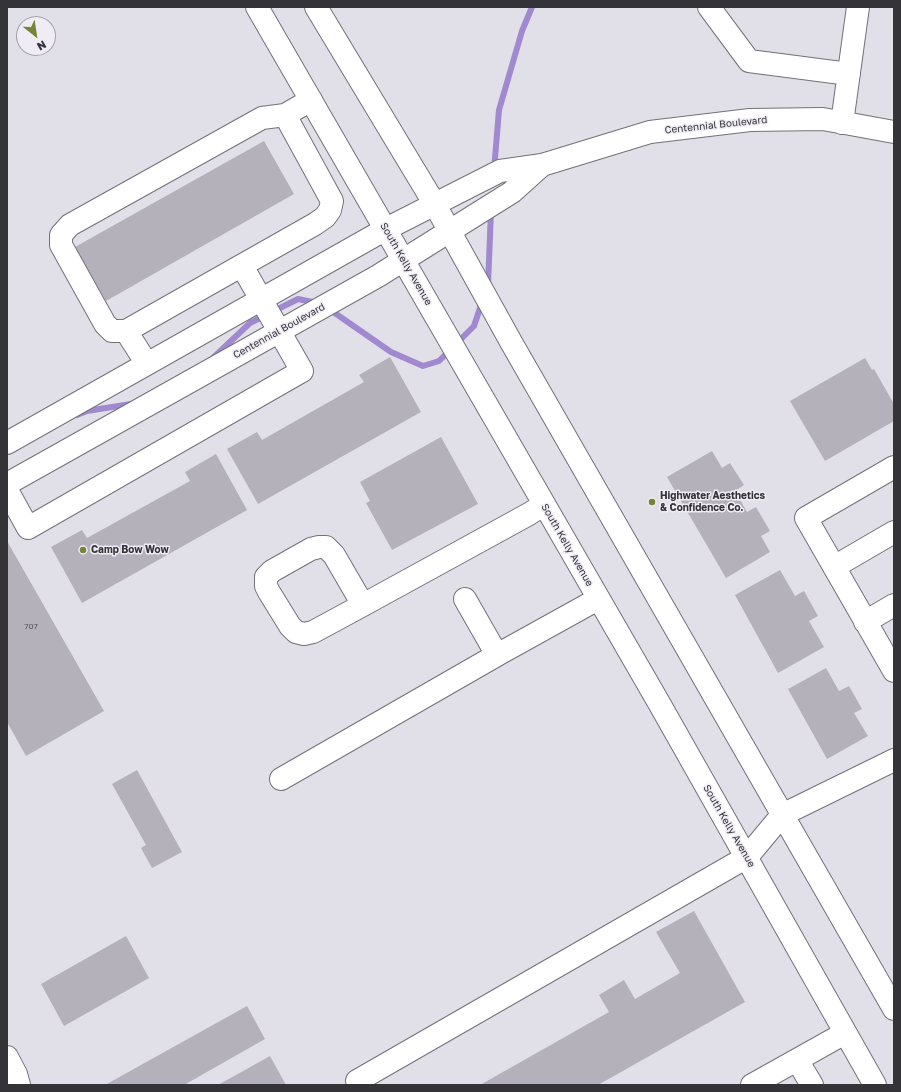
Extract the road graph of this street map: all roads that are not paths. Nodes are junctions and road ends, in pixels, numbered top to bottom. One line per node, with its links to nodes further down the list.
1 (257, 7): 6 (main road, South Kelly Avenue)
2 (316, 7): 11 (main road)
3 (709, 7): 5 (main road)
4 (858, 7): 5 (main road)
5 (849, 74): 8 (main road)
6 (311, 100): 7 (main road); 12 (main road, South Kelly Avenue)
7 (285, 115): 15 (main road); 17 (main road)
8 (842, 123): 9 (main road, Centennial Boulevard); 10 (main road, Centennial Boulevard)
9 (894, 132)
10 (542, 166): 11 (main road, Centennial Boulevard); 13 (main road, Centennial Boulevard)
11 (434, 203): 12 (main road, Centennial Boulevard); 13 (main road)
12 (386, 229): 14 (main road, South Kelly Avenue); 16 (main road, Centennial Boulevard)
13 (450, 231): 14 (main road, Centennial Boulevard); 36 (main road)
14 (404, 260): 18 (main road, Centennial Boulevard); 24 (main road, South Kelly Avenue)
15 (242, 266): 16 (main road); 17 (main road)
16 (260, 299): 18 (main road); 19 (main road, Centennial Boulevard)
17 (126, 331): 19 (main road)
18 (279, 331): 22 (main road, Centennial Boulevard); 23 (main road)
19 (147, 364): 20 (main road, Centennial Boulevard)
20 (7, 443)
21 (894, 467): 26 (main road)
22 (7, 484)
23 (7, 490)
24 (544, 505): 28 (main road, South Kelly Avenue); 29 (main road)
25 (894, 532): 26 (main road)
26 (834, 567): 31 (main road)
27 (465, 599): 32 (main road)
28 (598, 599): 32 (main road); 37 (main road, South Kelly Avenue)
29 (363, 605)
30 (894, 605): 31 (main road)
31 (865, 622): 33 (main road)
32 (497, 655): 35 (main road)
33 (894, 671)
34 (894, 760): 36 (main road)
35 (281, 779)
36 (782, 815): 37 (main road); 38 (main road)
37 (747, 857): 39 (main road, South Kelly Avenue); 42 (main road)
38 (894, 1009)
39 (845, 1033): 41 (main road); 46 (main road, South Kelly Avenue)
40 (7, 1057): 43 (main road)
41 (797, 1060): 44 (main road); 45 (main road)
42 (357, 1081)
43 (19, 1085)
44 (752, 1085)
45 (812, 1085)
46 (875, 1085)

